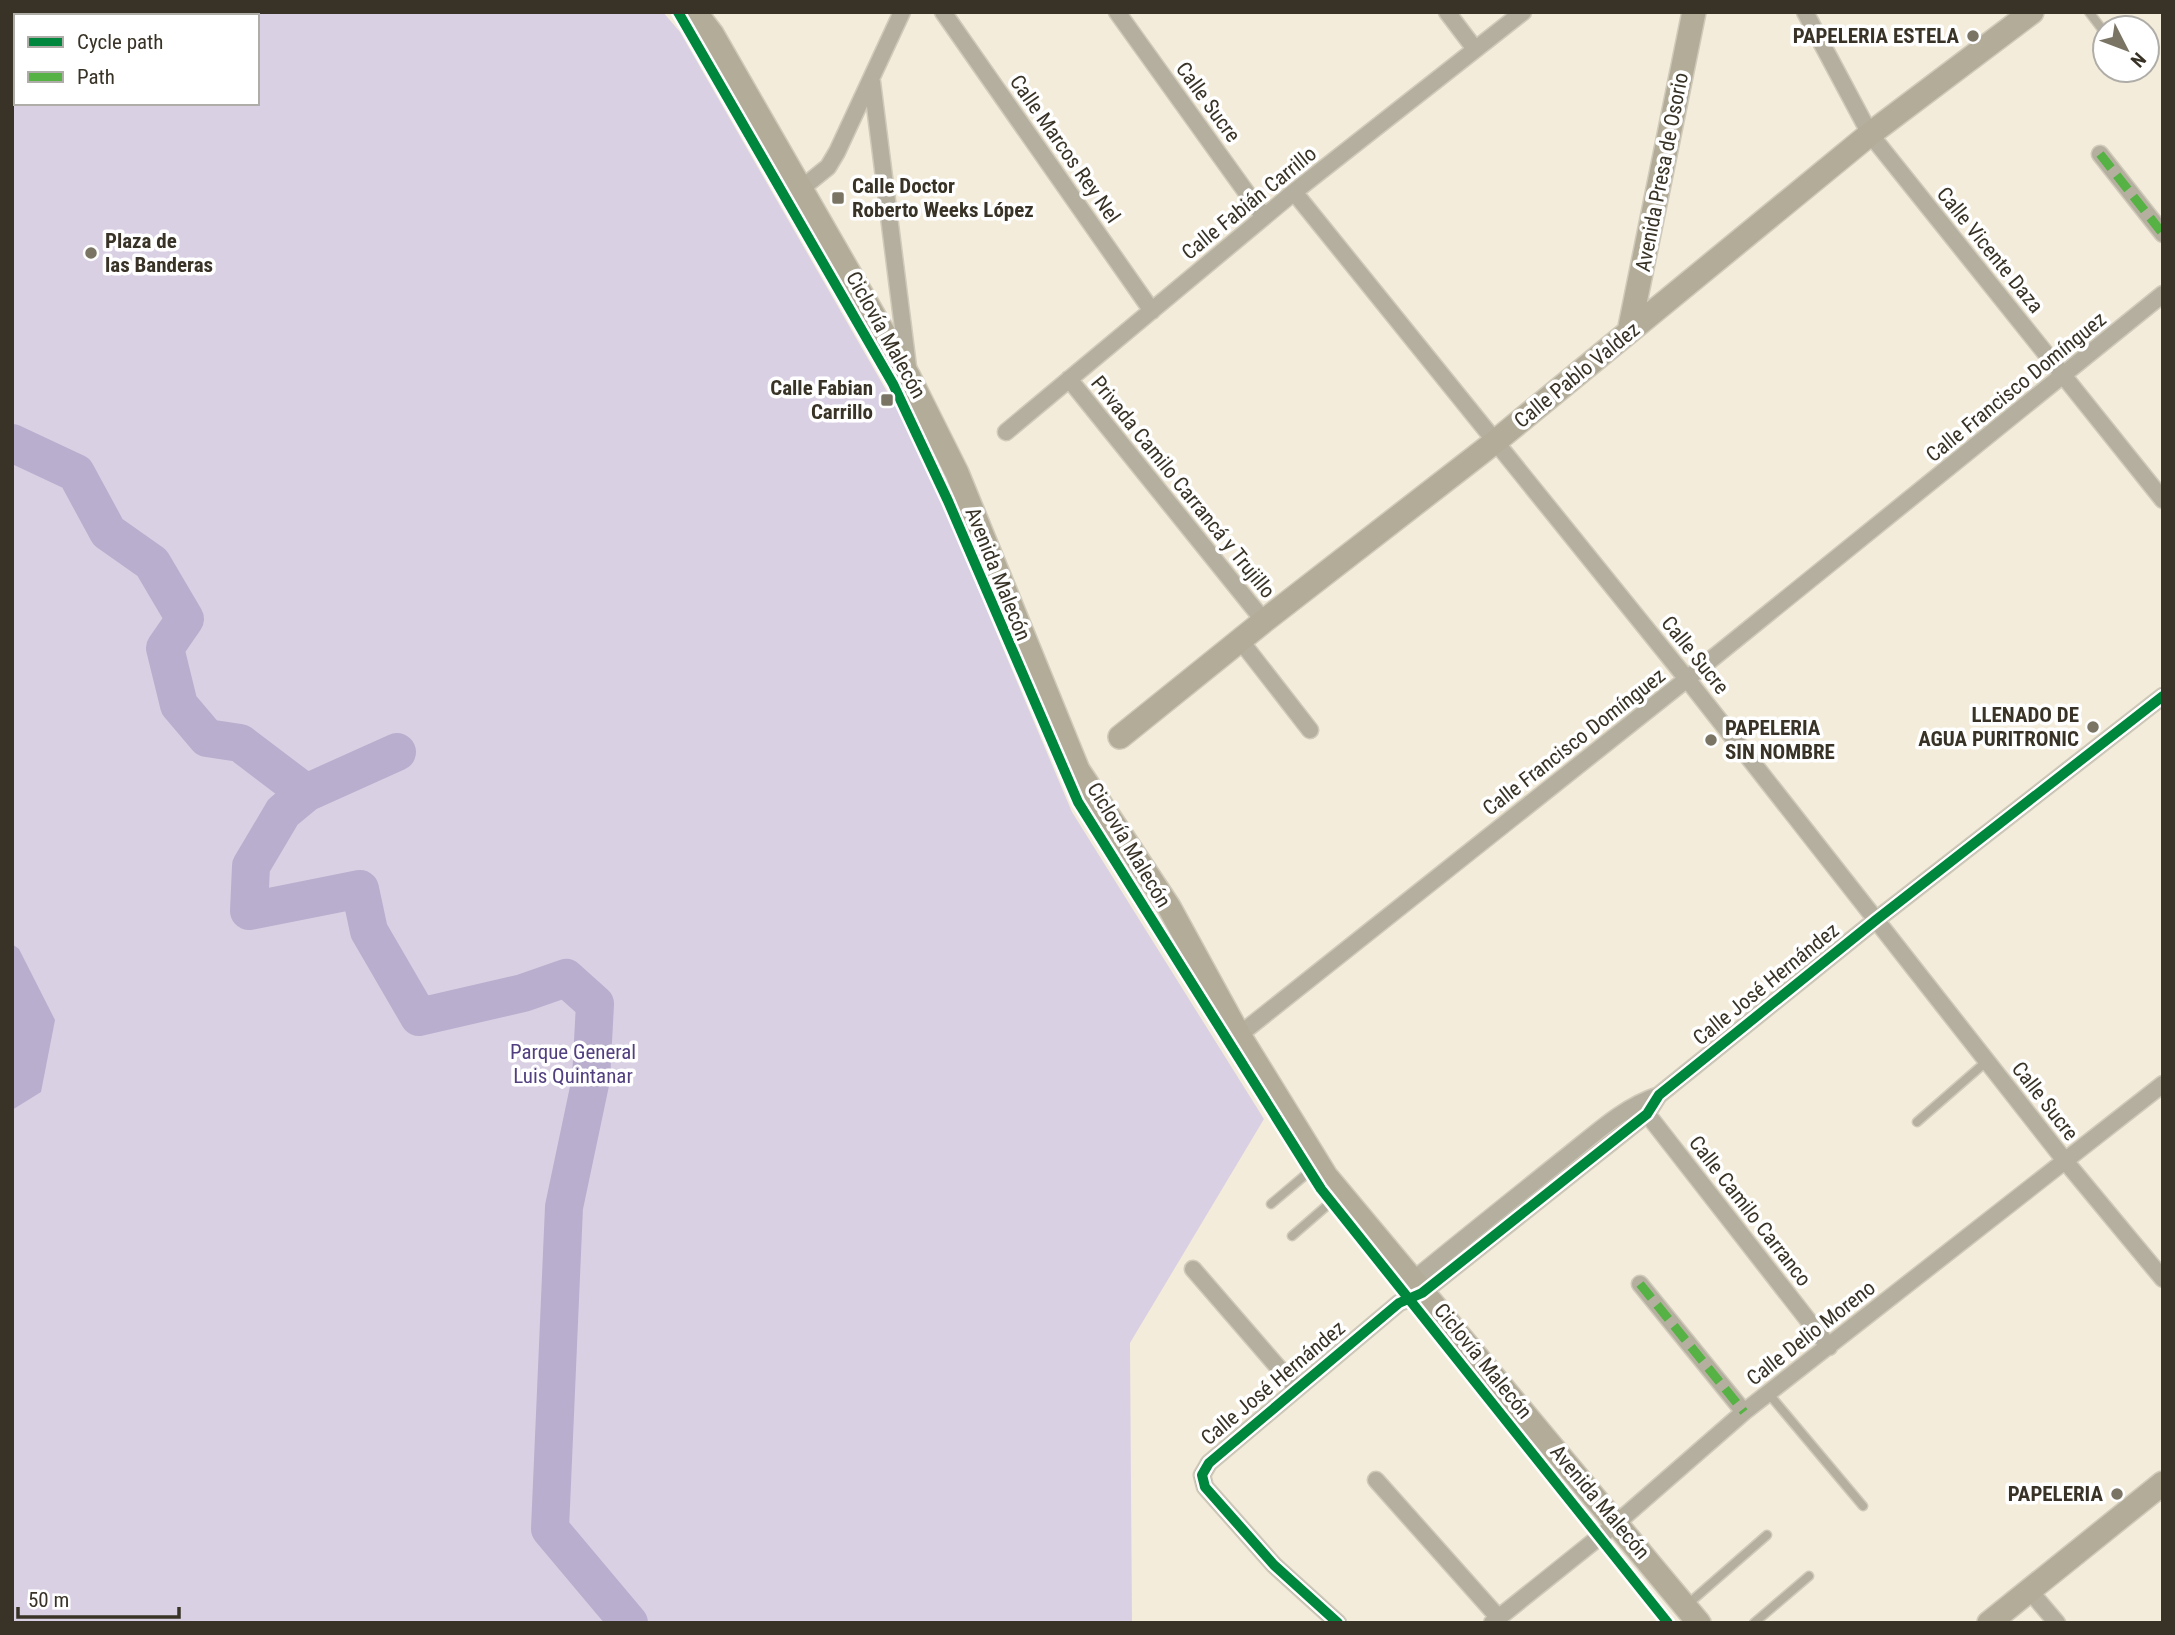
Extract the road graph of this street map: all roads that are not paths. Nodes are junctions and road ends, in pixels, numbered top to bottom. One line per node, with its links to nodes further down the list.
1 (695, 12): 14 (main road, Avenida Malecón)
2 (902, 12): 11 (street)
3 (943, 12): 19 (street, Calle Marcos Rey Nel)
4 (1117, 12): 16 (street, Calle Sucre)
5 (1447, 12): 10 (street)
6 (1523, 12): 10 (street, Calle Fabián Carrillo)
7 (1694, 12): 20 (main road, Avenida Presa de Osorio)
8 (1805, 12): 12 (street, Calle Vicente Daza)
9 (2032, 12): 12 (main road, Calle Pablo Valdez)
10 (1475, 48): 15 (street, Calle Fabián Carrillo)
11 (872, 82): 14 (street); 22 (street)
12 (1870, 134): 20 (main road, Calle Pablo Valdez); 21 (street, Calle Vicente Daza)
13 (2100, 154): 17 (street)
14 (802, 188): 22 (main road, Avenida Malecón)
15 (1294, 192): 16 (street, Calle Fabián Carrillo); 25 (street, Calle Sucre)
16 (1264, 217): 19 (street, Calle Fabián Carrillo)
17 (2163, 234)
18 (2163, 294): 21 (street, Calle Francisco Domínguez)
19 (1152, 311): 23 (street, Calle Fabián Carrillo)
20 (1629, 332): 25 (main road, Calle Pablo Valdez)
21 (2064, 376): 26 (street, Calle Vicente Daza); 29 (street, Calle Francisco Domínguez)
22 (909, 377): 34 (main road, Avenida Malecón)
23 (1069, 379): 24 (street, Calle Fabián Carrillo); 27 (street, Privada Camilo Carrancá y Trujillo)
24 (1006, 432)
25 (1496, 441): 27 (main road, Calle Pablo Valdez); 29 (street, Calle Sucre)
26 (2163, 500)
27 (1264, 621): 28 (main road, Calle Pablo Valdez)
28 (1240, 640): 31 (street); 32 (main road, Calle Pablo Valdez)
29 (1687, 679): 33 (street, Calle Sucre); 34 (street, Calle Francisco Domínguez)
30 (2163, 696): 33 (street, Calle José Hernández)
31 (1310, 730)
32 (1120, 737)
33 (1876, 920): 35 (street, Calle Sucre); 37 (street, Calle José Hernández)
34 (1239, 1035): 40 (main road, Avenida Malecón)
35 (1987, 1061): 38 (lane); 39 (street, Calle Sucre)
36 (2163, 1084): 39 (street, Calle Delio Moreno)
37 (1642, 1108): 47 (street, Calle José Hernández); 48 (street, Calle Camilo Carranco)
38 (1917, 1122)
39 (2066, 1162): 45 (street, Calle Sucre); 48 (street, Calle Delio Moreno)
40 (1319, 1164): 41 (main road, Avenida Malecón); 42 (lane)
41 (1341, 1194): 43 (lane); 47 (main road, Avenida Malecón)
42 (1270, 1204)
43 (1292, 1236)
44 (1193, 1269): 49 (street)
45 (2163, 1279)
46 (1640, 1284): 51 (street)
47 (1417, 1287): 49 (street, Calle José Hernández); 55 (main road, Avenida Malecón)
48 (1829, 1347): 50 (street, Calle Delio Moreno)
49 (1296, 1388): 61 (street, Calle José Hernández)
50 (1768, 1393): 51 (street, Calle Delio Moreno); 54 (lane)
51 (1744, 1412): 55 (street, Calle Delio Moreno)
52 (1376, 1480): 60 (street)
53 (2163, 1483): 58 (main road)
54 (1863, 1506)
55 (1618, 1522): 59 (main road, Avenida Malecón); 60 (street, Calle Delio Moreno)
56 (1767, 1535): 59 (lane)
57 (1809, 1576): 62 (lane)
58 (2029, 1590): 63 (main road); 64 (street)
59 (1693, 1614)
60 (1495, 1620)
61 (1338, 1623)
62 (1754, 1623)
63 (1989, 1623)
64 (2057, 1623)

